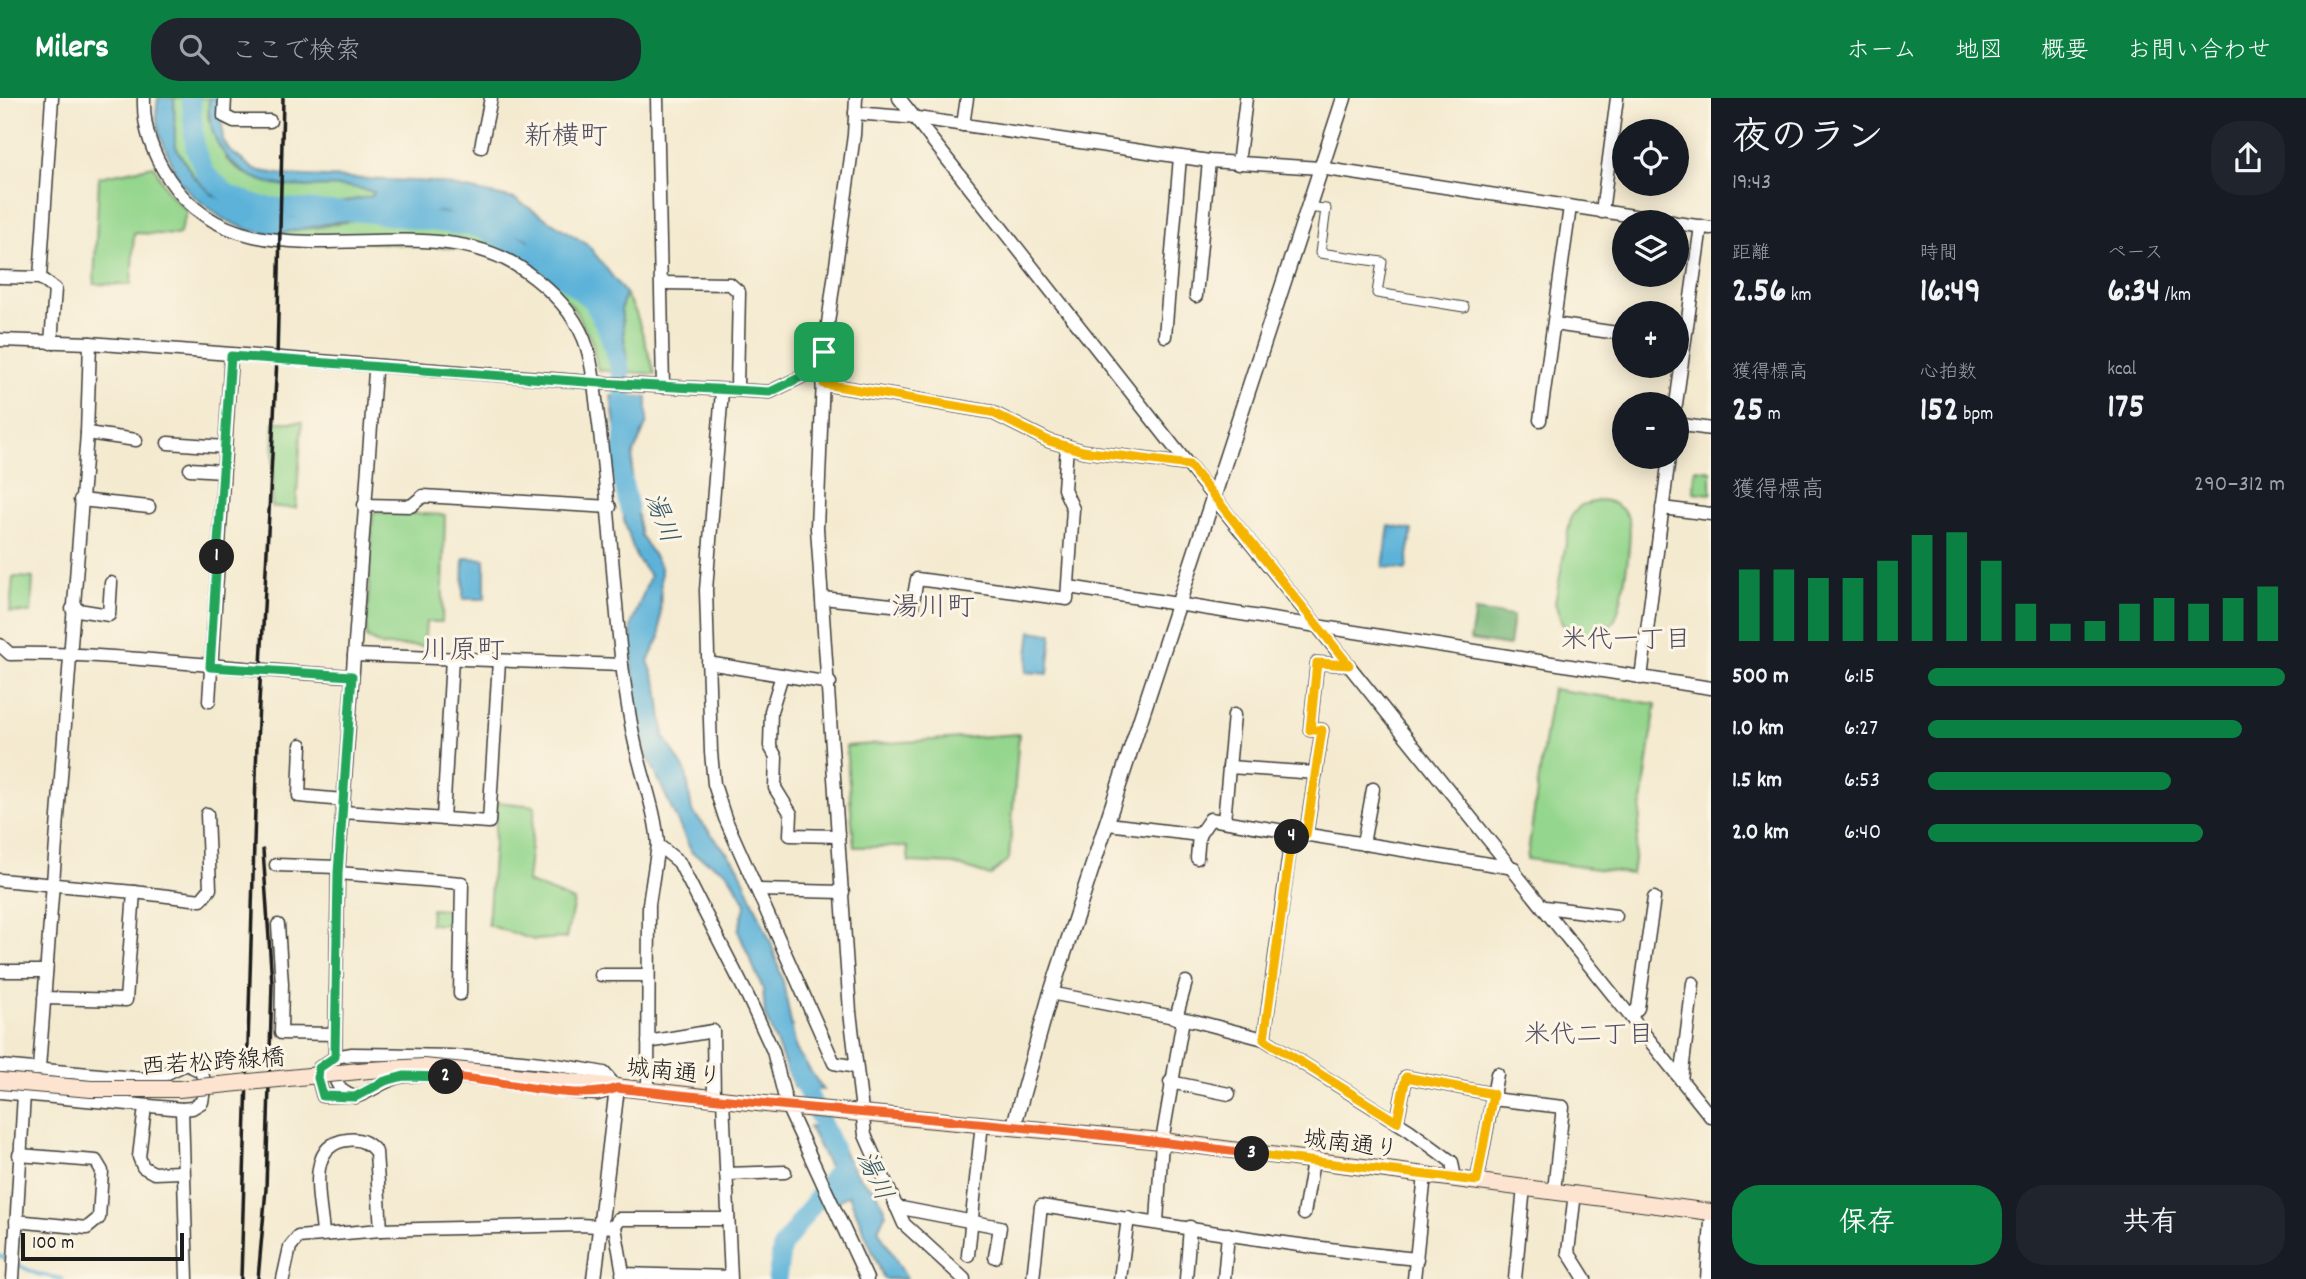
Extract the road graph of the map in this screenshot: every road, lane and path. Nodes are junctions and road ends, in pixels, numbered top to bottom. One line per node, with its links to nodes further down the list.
1 (52, 98): 27 (street)
2 (144, 98): 42 (street)
3 (225, 98): 14 (street)
4 (491, 98): 16 (street)
5 (657, 98): 28 (street)
6 (856, 98): 12 (street)
7 (899, 98): 13 (street)
8 (967, 98): 15 (street)
9 (1247, 98): 19 (street)
10 (1344, 98): 20 (street)
11 (1616, 98): 23 (street)
12 (855, 113): 13 (street); 38 (street)
13 (917, 118): 15 (street); 55 (street)
14 (270, 121)
15 (963, 125): 17 (street)
16 (481, 146)
17 (1180, 157): 18 (street); 34 (street)
18 (1209, 161): 19 (street); 29 (street)
19 (1238, 164): 20 (street)
20 (1320, 168): 21 (street); 59 (street)
21 (1570, 207): 23 (street); 32 (street)
22 (1315, 208): 31 (street)
23 (1602, 212): 24 (street)
24 (1612, 214)
25 (1706, 227): 30 (street)
26 (0, 277): 27 (street)
27 (40, 278): 36 (street)
28 (662, 283): 43 (street); 44 (street)
29 (1196, 296)
30 (1689, 303)
31 (1464, 307)
32 (1554, 324): 33 (street); 47 (street)
33 (1612, 332)
34 (1165, 336)
35 (0, 340): 36 (street)
36 (51, 343): 37 (street)
37 (90, 343): 39 (street); 50 (street)
38 (824, 352): 41 (street); 45 (street)
39 (231, 356): 42 (street); 54 (street)
40 (375, 372): 61 (street)
41 (803, 376): 45 (street); 46 (street)
42 (597, 383): 44 (street); 63 (street)
43 (737, 386)
44 (661, 387): 46 (street)
45 (823, 388): 53 (street); 68 (street)
46 (722, 391): 77 (street)
47 (1540, 420)
48 (1689, 426): 49 (street)
49 (1711, 429)
50 (87, 433): 51 (street); 60 (street)
51 (136, 440)
52 (168, 443): 54 (street)
53 (1067, 446): 55 (street); 67 (street)
54 (225, 447): 58 (street)
55 (1189, 465): 59 (street)
56 (190, 469): 58 (street)
57 (1667, 469): 64 (street)
58 (223, 471): 80 (street)
59 (1213, 497): 69 (street); 71 (street)
60 (80, 500): 62 (street); 70 (street)
61 (364, 505): 63 (street); 74 (street)
62 (149, 507)
63 (610, 507): 78 (street)
64 (1662, 508): 65 (street); 83 (street)
65 (1711, 514)
66 (111, 583): 70 (street)
67 (1069, 587): 68 (street); 69 (street)
68 (822, 598): 84 (street)
69 (1179, 605): 71 (street); 96 (street)
70 (72, 609): 73 (street)
71 (1318, 625): 79 (street); 83 (street)
72 (0, 645): 73 (street)
73 (70, 653): 80 (street); 108 (street)
74 (354, 654): 75 (street); 82 (street)
75 (452, 658): 76 (street); 94 (street)
76 (499, 661): 78 (street); 94 (street)
77 (708, 663): 81 (street); 109 (street)
78 (622, 665): 102 (street)
79 (1349, 665): 90 (street); 105 (street)
80 (210, 667): 82 (street); 86 (street)
81 (782, 675): 84 (street); 100 (street)
82 (352, 676): 92 (street)
83 (1641, 678): 85 (street)
84 (830, 682): 100 (street)
85 (1711, 688)
86 (209, 701)
87 (1234, 715): 89 (street)
88 (301, 745): 92 (street)
89 (1229, 767): 90 (street); 95 (street)
90 (1316, 774): 99 (street)
91 (1373, 789): 101 (street)
92 (343, 806): 94 (street); 106 (street)
93 (207, 814): 110 (street)
94 (443, 819)
95 (1224, 821): 97 (street); 98 (street)
96 (1108, 824): 98 (street); 122 (street)
97 (1292, 832): 99 (street); 128 (street)
98 (1199, 835): 103 (street)
99 (1306, 835): 101 (street)
100 (839, 836): 111 (street)
101 (1363, 844): 105 (street)
102 (658, 845): 119 (street); 148 (street)
103 (1197, 858)
104 (276, 865): 106 (street)
105 (1514, 868): 113 (street)
106 (338, 870): 123 (street); 127 (street)
107 (0, 880): 108 (street)
108 (52, 883): 110 (street); 117 (street)
109 (758, 891): 111 (street); 133 (street)
110 (134, 892): 124 (street)
111 (843, 892): 133 (street)
112 (1654, 898): 125 (street)
113 (1545, 907): 114 (street); 125 (street)
114 (1616, 916)
115 (278, 925): 127 (street)
116 (0, 971): 117 (street)
117 (46, 971): 124 (street)
118 (601, 975): 119 (street)
119 (647, 975): 129 (street)
120 (1186, 982): 126 (street)
121 (1693, 983): 136 (street)
122 (1051, 993): 126 (street); 155 (street)
123 (460, 994)
124 (44, 998): 132 (street)
125 (1631, 1016): 136 (street)
126 (1179, 1018): 128 (street); 138 (street)
127 (334, 1034): 130 (street)
128 (1264, 1039): 153 (street)
129 (648, 1042): 140 (street); 146 (street)
130 (335, 1057): 139 (street); 139 (street)
131 (0, 1066): 132 (street)
132 (39, 1068): 150 (street)
133 (856, 1068): 151 (street)
134 (1497, 1074): 144 (street)
135 (555, 1080): 137 (main road, 西若松跨線橋, bridge); 139 (main road, 城南通り)
136 (1681, 1080): 145 (street)
137 (0, 1081)
138 (1170, 1082): 143 (street); 156 (street)
139 (617, 1088): 140 (main road, 城南通り); 176 (street)
140 (648, 1091): 146 (main road, 城南通り)
141 (0, 1092): 142 (street)
142 (24, 1094): 149 (street); 157 (street)
143 (1229, 1094)
144 (1493, 1097): 153 (street); 164 (street); 166 (street)
145 (1696, 1098): 147 (street); 152 (street)
146 (718, 1099): 148 (main road, 城南通り); 161 (street)
147 (1711, 1100)
148 (787, 1106): 151 (main road, 城南通り); 193 (street)
149 (145, 1107): 150 (street); 159 (street)
150 (182, 1109): 159 (street)
151 (861, 1112): 154 (main road, 城南通り); 168 (street)
152 (1711, 1117)
153 (1397, 1122): 163 (street)
154 (982, 1123): 155 (main road, 城南通り); 174 (street)
155 (1014, 1125): 156 (main road, 城南通り)
156 (1162, 1140): 158 (main road, 城南通り); 175 (street)
157 (19, 1155): 173 (street); 173 (street)
158 (1313, 1161): 162 (main road, 城南通り); 169 (street)
159 (181, 1172): 190 (street)
160 (785, 1172): 161 (street)
161 (726, 1174): 172 (street)
162 (1425, 1175): 163 (main road, 城南通り); 185 (street)
163 (1455, 1178): 164 (main road, 城南通り)
164 (1477, 1181): 165 (main road, 城南通り)
165 (1524, 1187): 166 (main road, 城南通り); 200 (street)
166 (1554, 1191): 167 (main road, 城南通り)
167 (1575, 1193): 170 (main road, 城南通り); 201 (street)
168 (896, 1207): 174 (street); 194 (street)
169 (1304, 1214)
170 (1711, 1216): 202 (street)
171 (1128, 1218): 175 (street); 195 (street); 196 (street)
172 (728, 1219): 177 (street); 188 (street)
173 (16, 1221): 186 (street)
174 (971, 1221): 183 (street); 184 (street)
175 (1157, 1222): 178 (street)
176 (599, 1226): 177 (street); 179 (street); 192 (street)
177 (615, 1227): 187 (street)
178 (1190, 1227): 181 (street); 197 (street)
179 (381, 1230): 180 (street); 180 (street)
180 (323, 1233): 191 (street)
181 (1228, 1234): 185 (street); 198 (street)
182 (0, 1249): 186 (street)
183 (968, 1255)
184 (995, 1257)
185 (1416, 1259): 199 (street)
186 (14, 1261): 189 (street)
187 (623, 1276): 188 (street)
188 (730, 1278)
189 (13, 1279)
190 (187, 1279)
191 (283, 1279)
192 (594, 1279)
193 (867, 1279)
194 (964, 1279)
195 (1033, 1279)
196 (1119, 1279)
197 (1186, 1279)
198 (1224, 1279)
199 (1414, 1279)
200 (1515, 1279)
201 (1585, 1279)
202 (1707, 1279)

